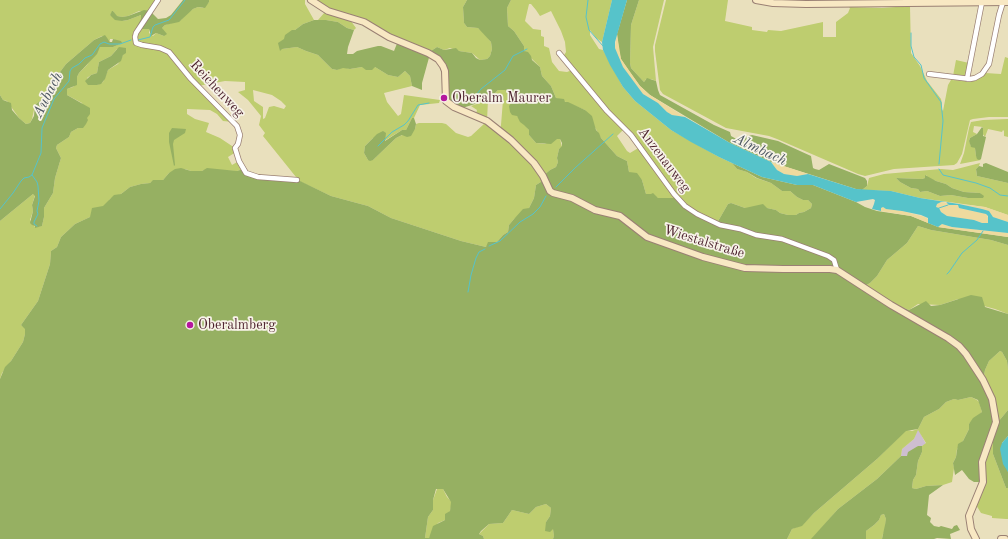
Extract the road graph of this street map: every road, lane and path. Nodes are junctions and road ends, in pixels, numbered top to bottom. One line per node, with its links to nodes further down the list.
1 (158, 0): 10 (street, Reichenweg)
2 (311, 0): 11 (street, Wiestalstraße)
3 (756, 0): 4 (street)
4 (882, 1): 5 (street)
5 (982, 2): 6 (street); 9 (street)
6 (1006, 2): 9 (street)
7 (559, 53): 11 (street, Anzenauweg)
8 (929, 74): 9 (street)
9 (967, 79)
10 (297, 180)
11 (837, 270): 12 (street)
12 (976, 539)
13 (1001, 539): 14 (street)
14 (1006, 539)

